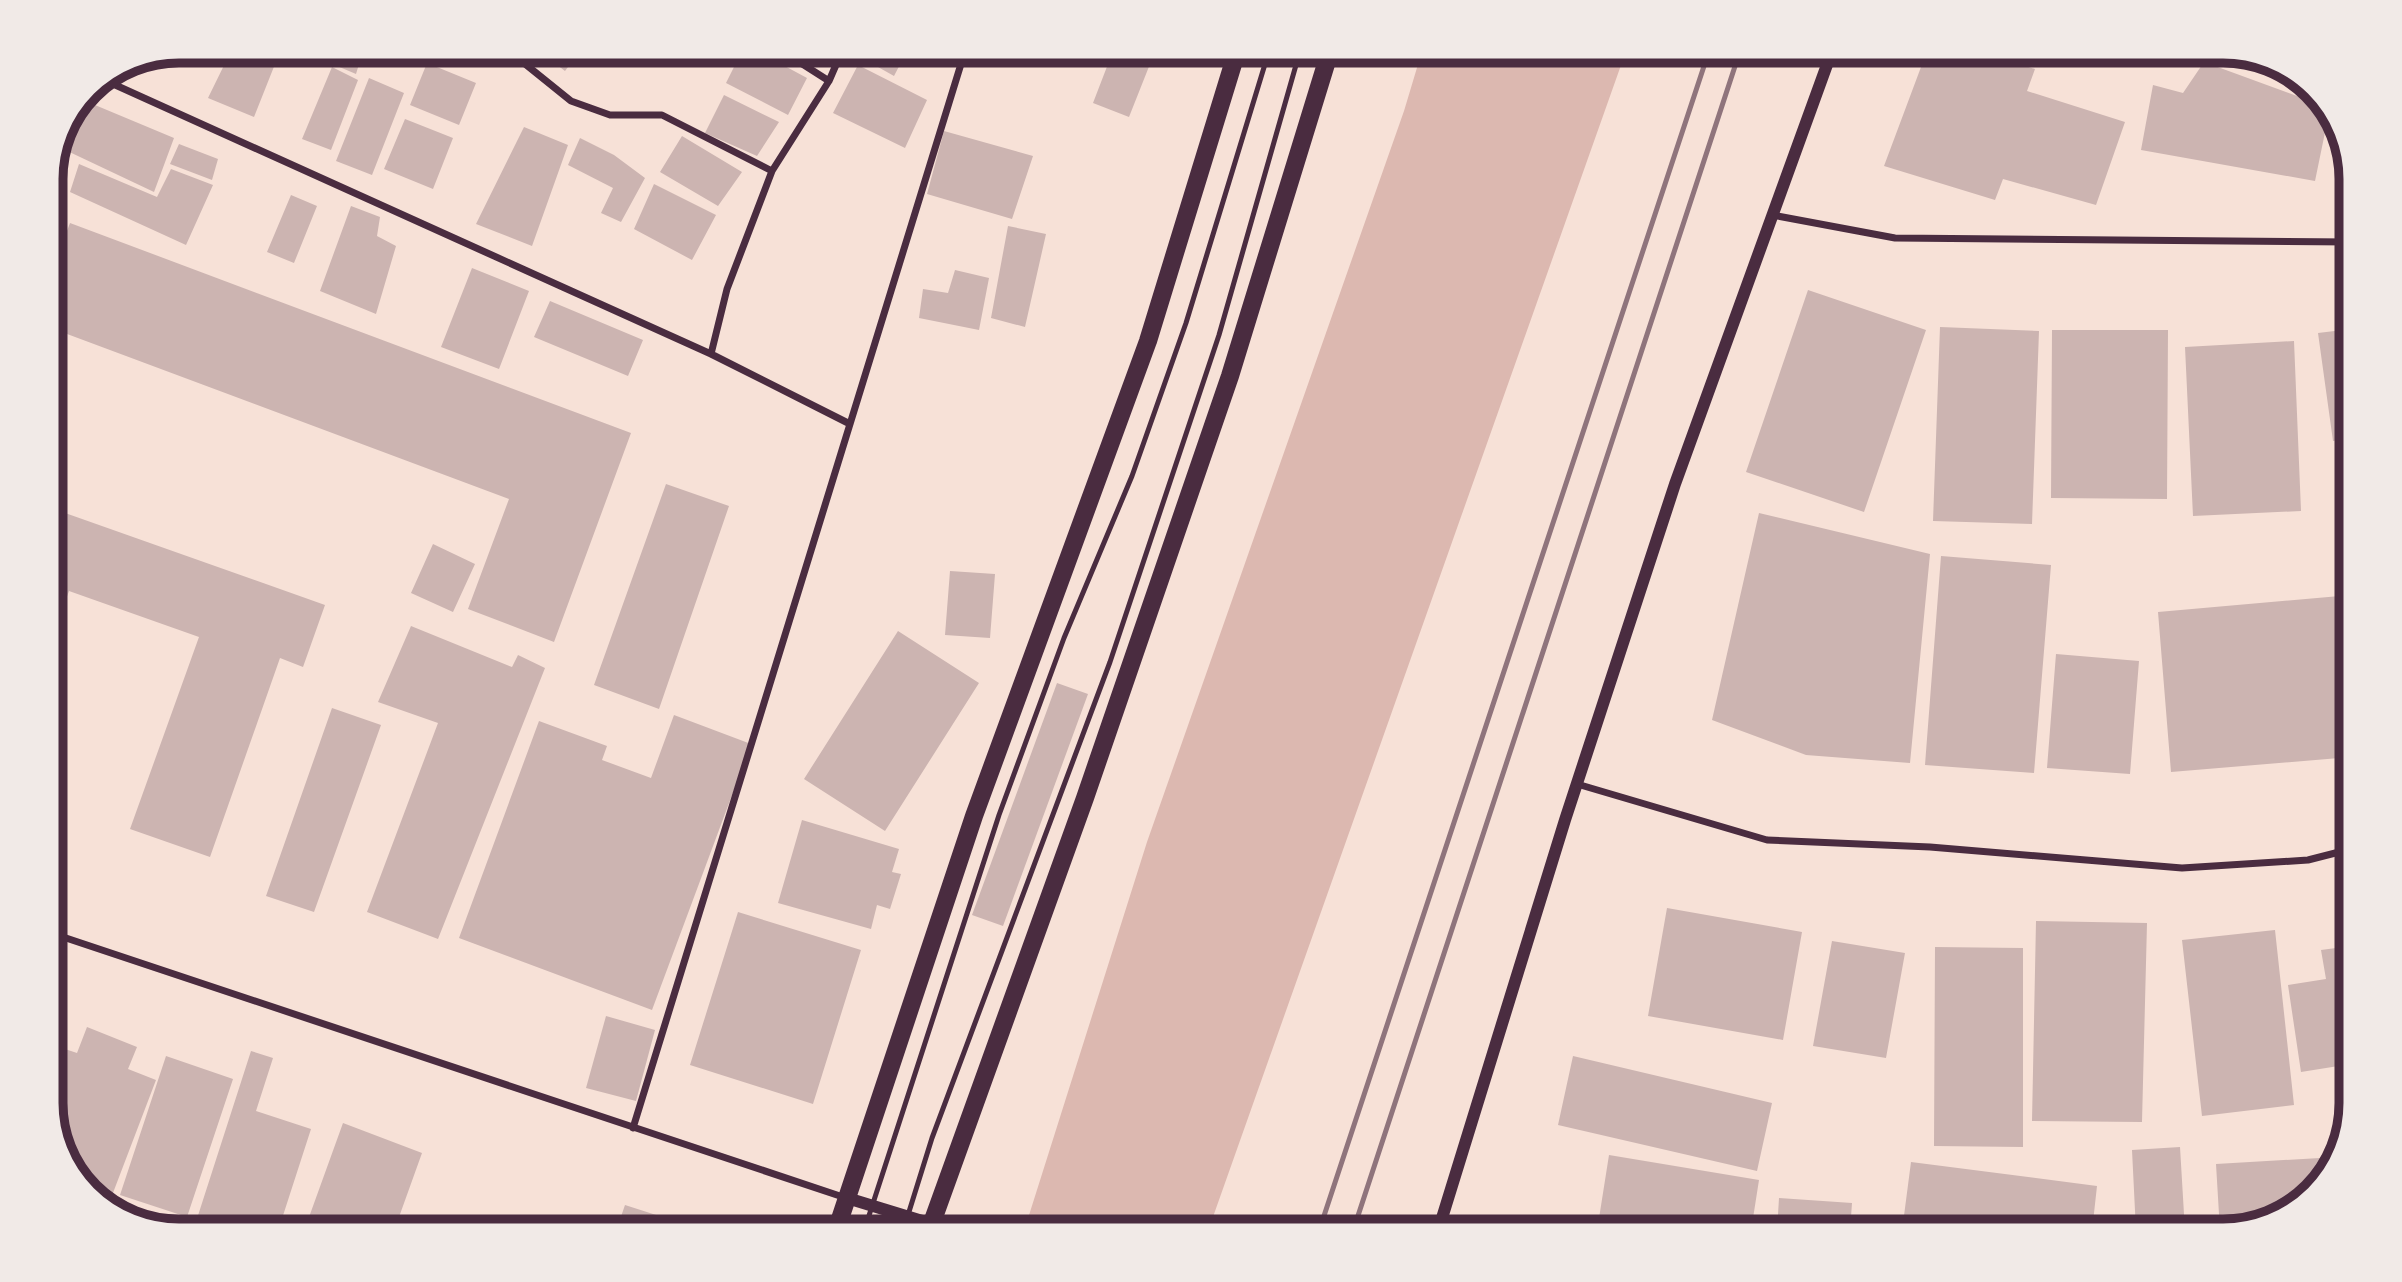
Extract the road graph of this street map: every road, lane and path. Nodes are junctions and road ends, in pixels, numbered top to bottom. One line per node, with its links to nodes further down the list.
1 (524, 63): 12 (street)
2 (801, 63): 10 (street)
3 (837, 63): 10 (street)
4 (961, 63): 16 (street)
5 (1233, 63): 21 (main road)
6 (1265, 63): 22 (lane)
7 (1297, 63): 23 (lane)
8 (1326, 63): 28 (main road)
9 (1828, 63): 13 (street)
10 (829, 81): 12 (street)
11 (112, 84): 15 (street)
12 (772, 171): 15 (street)
13 (1772, 215): 14 (street); 17 (street)
14 (2338, 242)
15 (711, 354): 16 (street)
16 (850, 424): 20 (street)
17 (1577, 784): 18 (street); 29 (street)
18 (2339, 852)
19 (63, 937): 20 (street)
20 (633, 1128): 21 (street)
21 (847, 1198): 22 (street); 24 (main road)
22 (873, 1205): 23 (street); 25 (lane)
23 (908, 1216): 26 (lane); 27 (street)
24 (840, 1219)
25 (868, 1219)
26 (907, 1219)
27 (914, 1219)
28 (933, 1219)
29 (1442, 1219)

